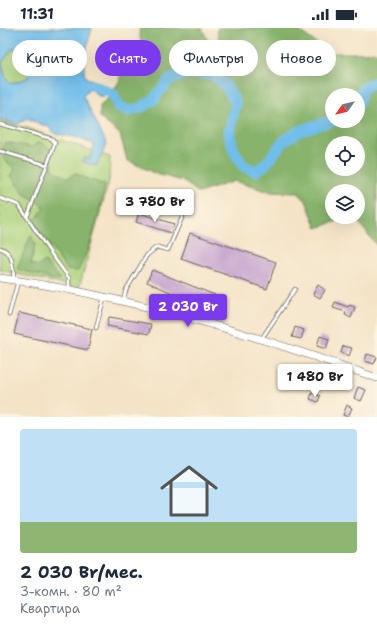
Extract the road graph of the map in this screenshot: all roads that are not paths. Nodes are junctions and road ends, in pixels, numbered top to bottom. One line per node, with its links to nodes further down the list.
1 (0, 124): 3 (lane)
2 (0, 151): 3 (lane)
3 (47, 165): 6 (lane)
4 (0, 198): 6 (lane)
5 (185, 211): 13 (lane)
6 (27, 217): 10 (lane)
7 (0, 248): 9 (lane)
8 (0, 278): 9 (street)
9 (16, 281): 10 (street); 14 (lane)
10 (69, 289): 12 (street)
11 (295, 289): 16 (lane)
12 (105, 297): 13 (street); 15 (lane)
13 (123, 301): 16 (street)
14 (10, 315)
15 (96, 328)
16 (261, 340): 17 (street)
17 (377, 378)

